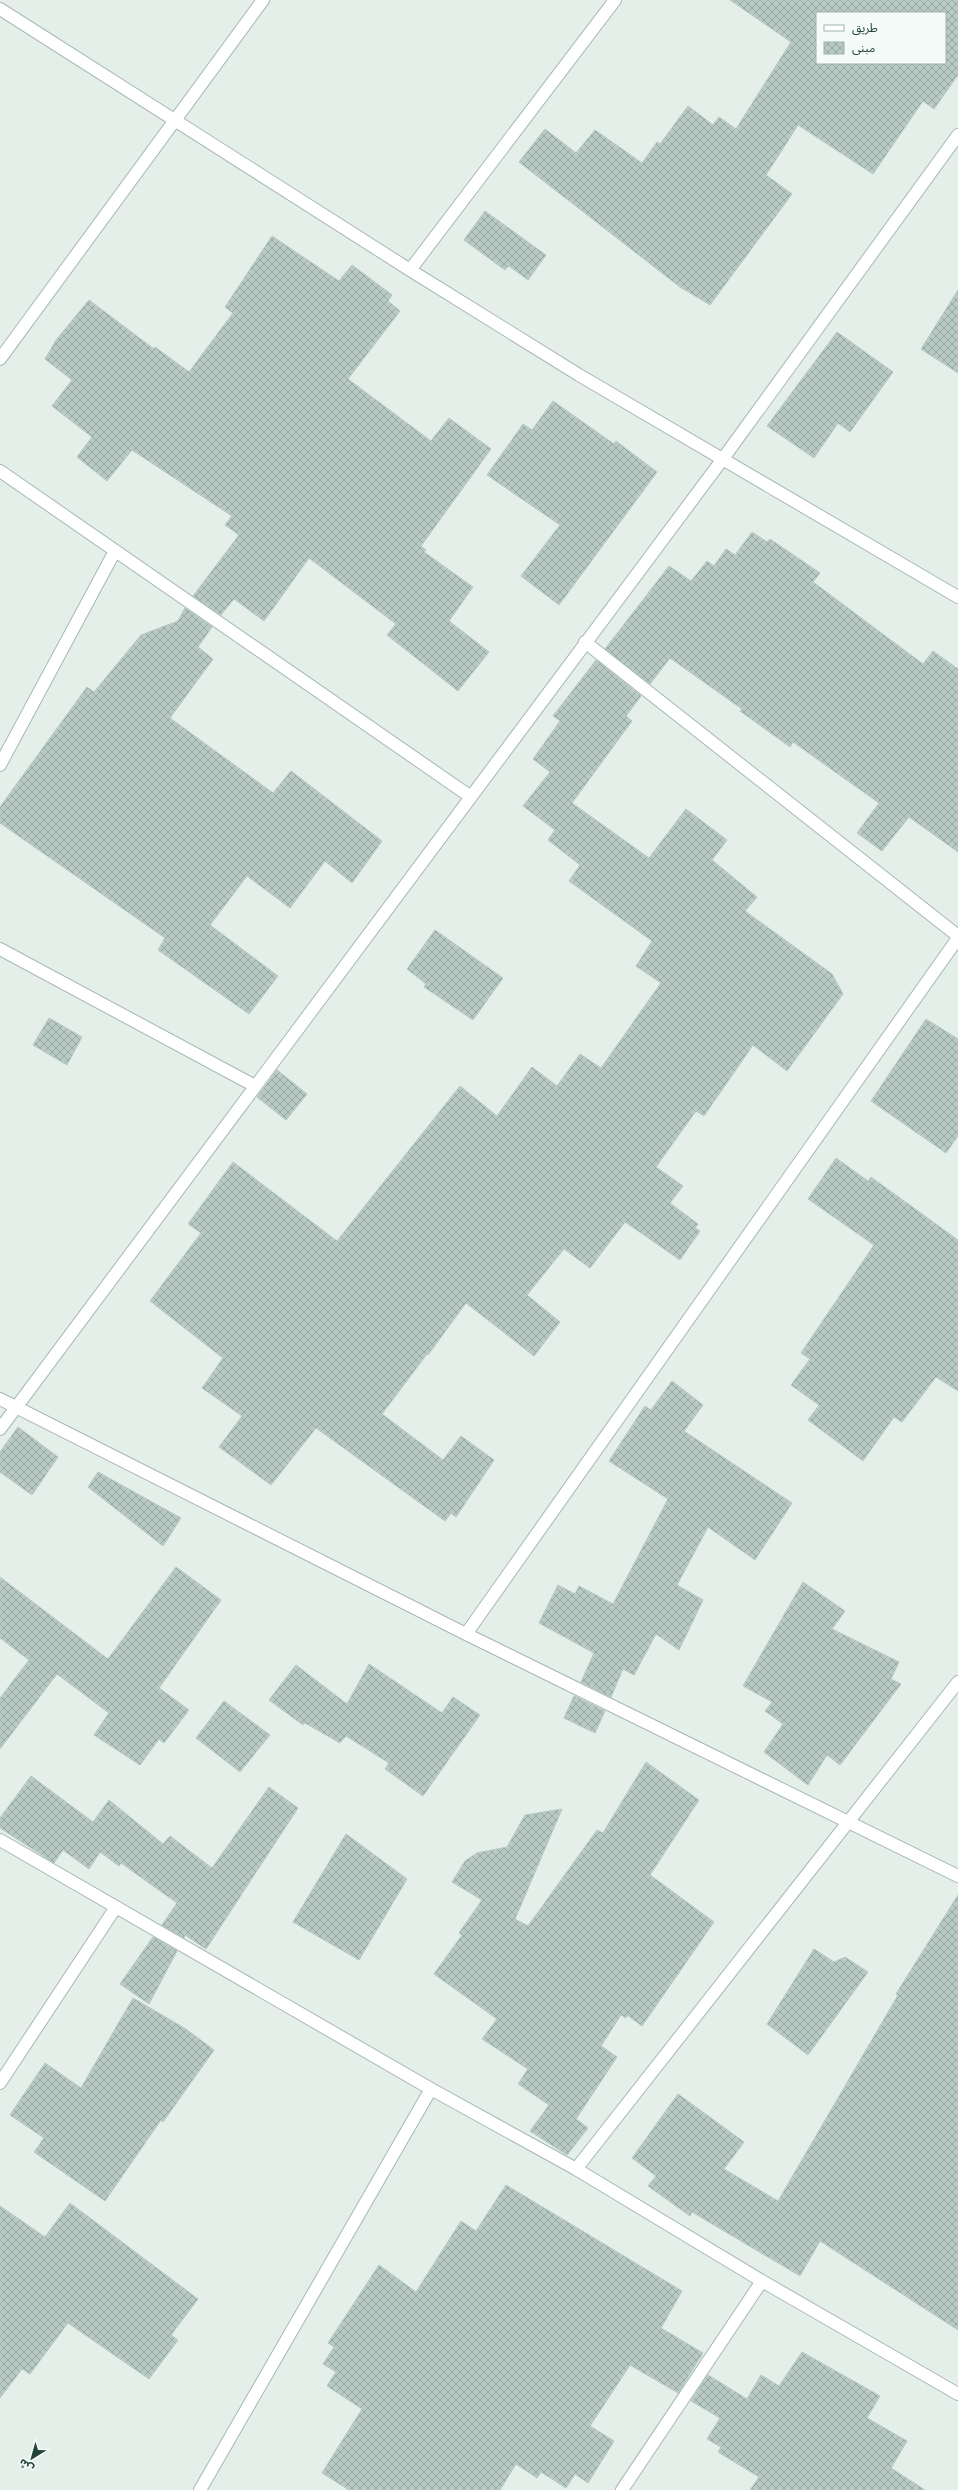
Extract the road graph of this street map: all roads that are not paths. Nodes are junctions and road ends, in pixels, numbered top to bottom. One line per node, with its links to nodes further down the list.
1 (263, 0): 4 (street)
2 (615, 0): 6 (street)
3 (0, 9): 4 (street)
4 (175, 121): 6 (street); 7 (street)
5 (958, 135): 8 (street)
6 (410, 270): 8 (street)
7 (0, 359)
8 (722, 460): 11 (street); 12 (street)
9 (0, 471): 10 (street)
10 (115, 551): 13 (street); 14 (street)
11 (958, 597)
12 (585, 642): 14 (street); 15 (street)
13 (0, 765)
14 (471, 796): 17 (street)
15 (958, 937): 21 (street)
16 (0, 949): 17 (street)
17 (255, 1086): 19 (street)
18 (0, 1399): 19 (street)
19 (15, 1407): 20 (street); 21 (street)
20 (0, 1429)
21 (466, 1634): 23 (street)
22 (958, 1682): 23 (street)
23 (848, 1821): 25 (street); 29 (street)
24 (0, 1840): 26 (street)
25 (958, 1876)
26 (116, 1907): 27 (street); 28 (street)
27 (0, 2083)
28 (431, 2089): 29 (street); 32 (street)
29 (576, 2169): 30 (street)
30 (762, 2281): 31 (street); 33 (street)
31 (958, 2394)
32 (200, 2490)
33 (622, 2490)

